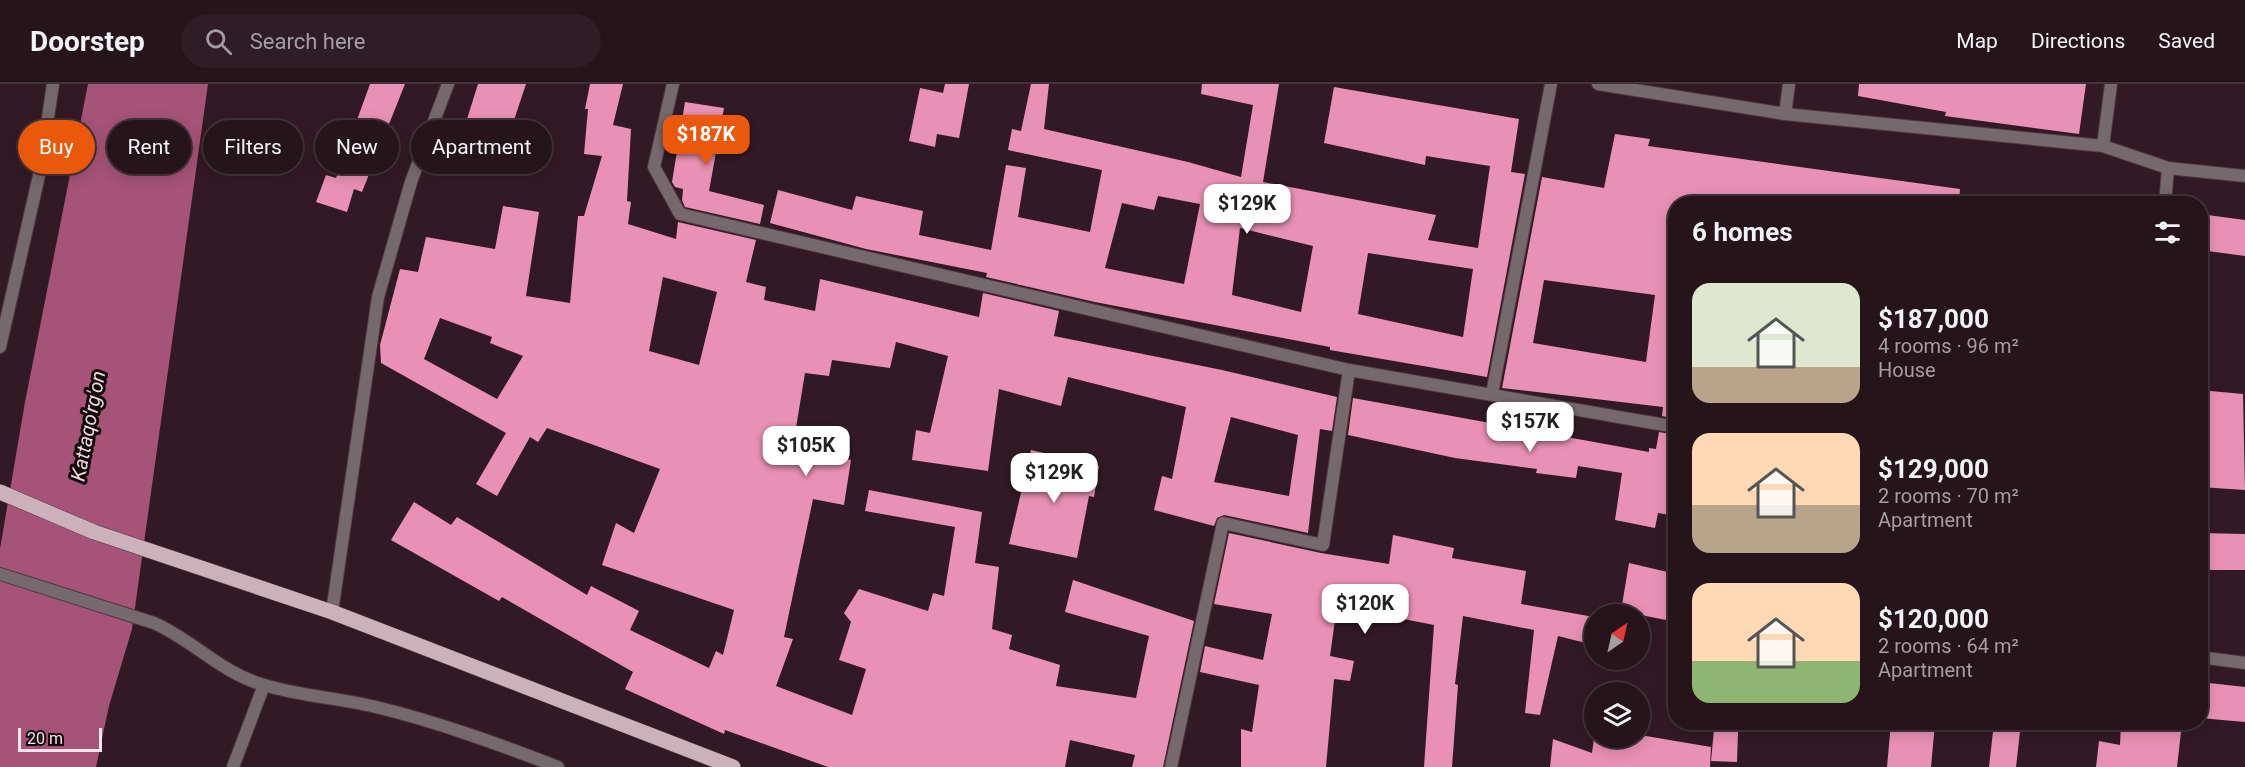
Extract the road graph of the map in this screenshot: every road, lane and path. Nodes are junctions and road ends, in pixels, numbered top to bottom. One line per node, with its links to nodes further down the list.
1 (53, 84): 13 (street)
2 (448, 84): 19 (street)
3 (673, 84): 14 (street)
4 (1551, 84): 15 (street)
5 (1598, 84): 8 (street)
6 (1789, 84): 8 (street)
7 (2111, 84): 9 (street)
8 (1785, 114): 9 (street)
9 (2103, 146): 10 (street)
10 (2168, 168): 11 (street); 12 (street)
11 (2245, 176)
12 (2166, 196)
13 (0, 347)
14 (1349, 370): 15 (street); 26 (street)
15 (1492, 394): 16 (street)
16 (1668, 426)
17 (0, 492): 19 (main road)
18 (0, 574): 22 (street)
19 (332, 612): 25 (main road)
20 (2208, 658): 21 (street)
21 (2245, 663)
22 (264, 686): 23 (street); 24 (street)
23 (233, 767)
24 (558, 767)
25 (734, 767)
26 (1171, 767)

